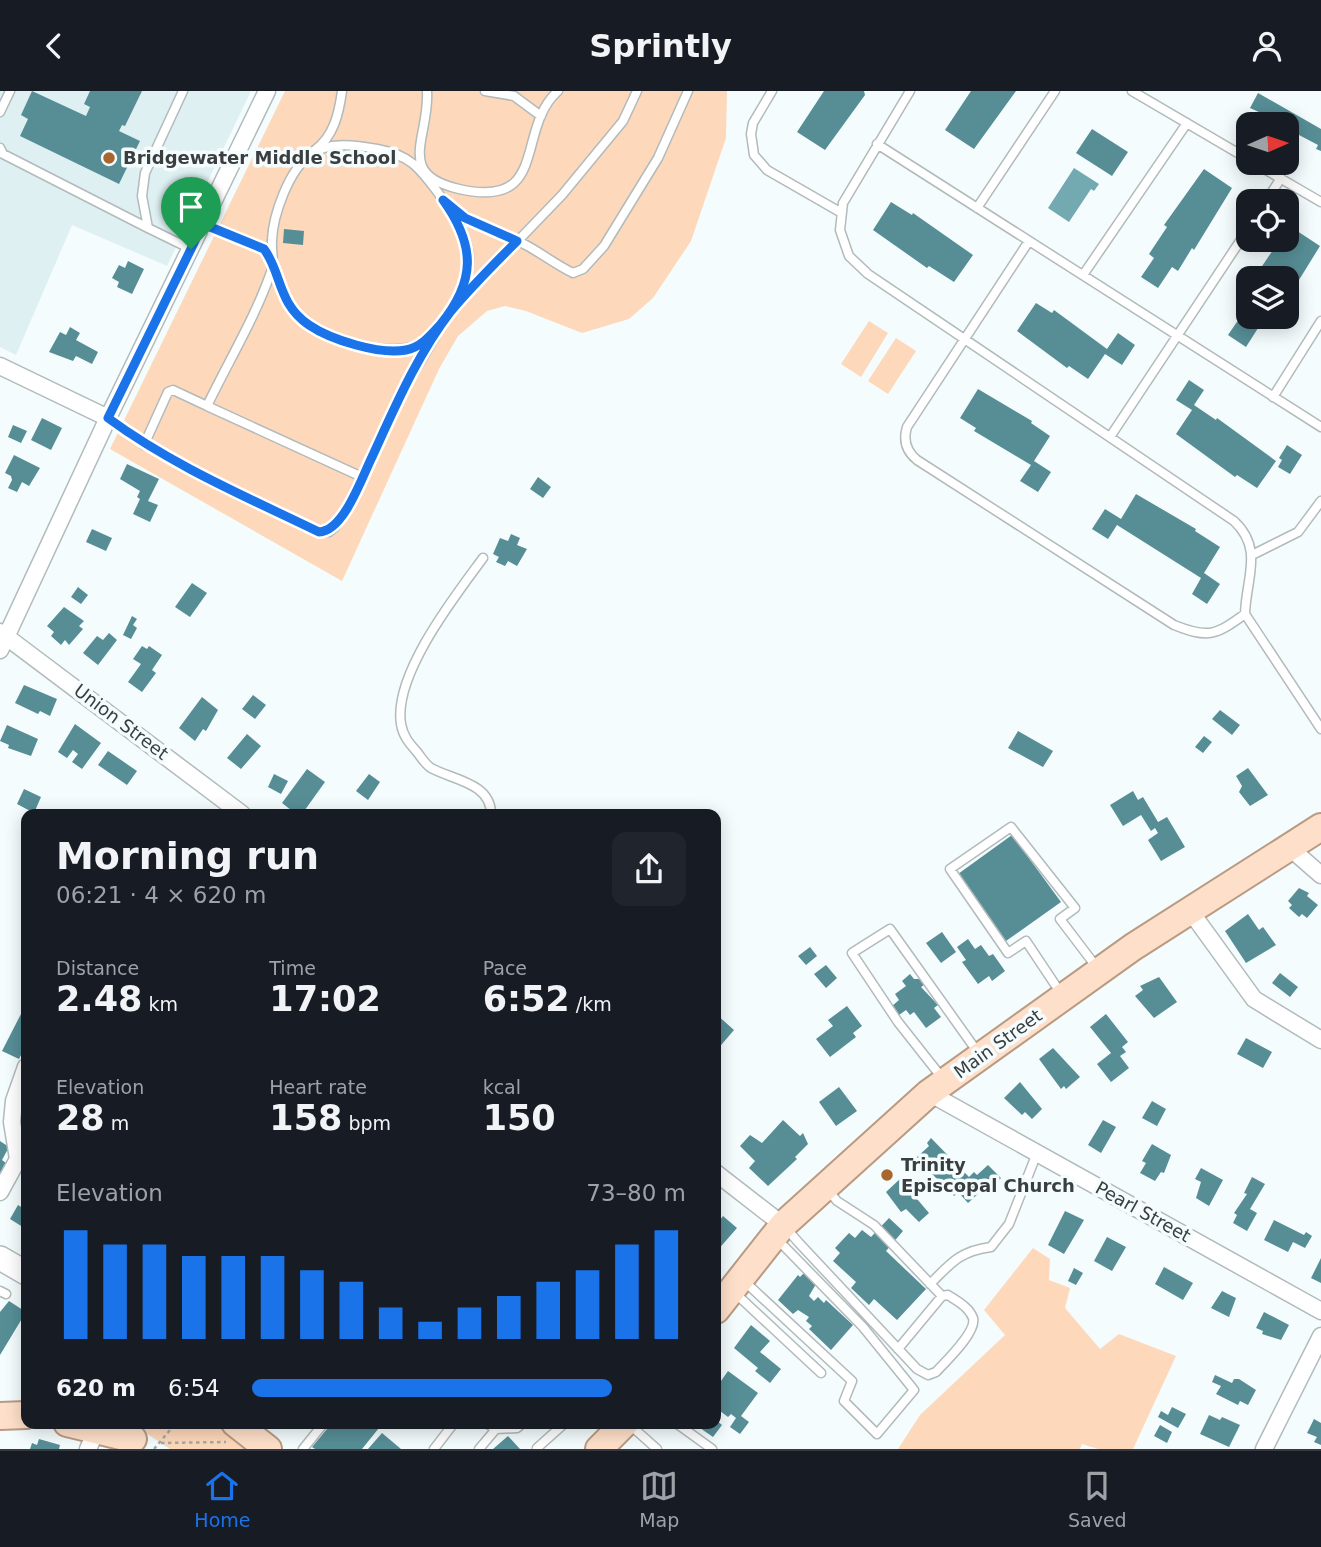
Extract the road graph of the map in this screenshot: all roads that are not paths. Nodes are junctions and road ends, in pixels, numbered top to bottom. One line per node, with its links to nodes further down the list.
1 (10, 91): 15 (lane)
2 (183, 91): 31 (lane)
3 (267, 91): 30 (street)
4 (342, 91): 21 (lane)
5 (427, 91): 22 (lane)
6 (485, 91): 14 (lane)
7 (558, 91): 16 (lane)
8 (637, 91): 32 (lane)
9 (688, 91): 32 (lane)
10 (772, 91): 29 (lane)
11 (910, 91): 18 (lane)
12 (1055, 91): 28 (lane)
13 (1132, 91): 17 (lane)
14 (512, 93): 16 (lane)
15 (0, 112)
16 (541, 116): 22 (lane)
17 (1187, 123): 19 (lane); 37 (lane)
18 (877, 144): 28 (lane); 29 (lane)
19 (1236, 152)
20 (1, 154): 31 (lane)
21 (310, 155): 22 (lane); 36 (lane)
22 (424, 173): 26 (lane)
23 (1276, 175): 24 (lane)
24 (1281, 178): 25 (lane); 27 (lane)
25 (1274, 189)
26 (443, 200): 32 (lane); 38 (lane)
27 (1321, 202)
28 (977, 208): 33 (lane)
29 (840, 212): 41 (lane)
30 (203, 224): 35 (street); 36 (lane)
31 (148, 228): 35 (lane)
32 (517, 241): 38 (lane)
33 (1029, 241): 37 (lane); 41 (lane)
34 (1236, 247): 40 (lane)
35 (191, 249): 45 (street)
36 (272, 269): 38 (lane); 44 (lane)
37 (1083, 275): 40 (lane)
38 (451, 311): 49 (lane)
39 (1321, 321): 43 (lane)
40 (1177, 336): 43 (lane); 47 (lane)
41 (965, 339): 47 (lane); 53 (lane)
42 (0, 366): 45 (street)
43 (1273, 397): 46 (lane)
44 (207, 406): 48 (lane); 49 (lane)
45 (108, 418): 48 (lane); 54 (street)
46 (1321, 427)
47 (1110, 437): 51 (lane)
48 (144, 445): 49 (lane)
49 (362, 477)
50 (1321, 501): 51 (lane)
51 (1252, 555): 53 (lane)
52 (483, 558): 57 (lane)
53 (1245, 614): 55 (lane)
54 (2, 639): 56 (street, Union Street)
55 (1321, 729)
56 (235, 809)
57 (491, 809)
58 (1321, 827): 59 (main road, Main Street)
59 (1290, 848): 60 (street); 61 (main road, Main Street)
60 (1321, 875)
61 (1191, 912): 62 (main road, Main Street); 64 (street)
62 (1099, 971): 63 (main road, Main Street); 63 (lane)
63 (1063, 997): 65 (main road, Main Street)
64 (1321, 1039)
65 (980, 1056): 67 (main road, Main Street); 67 (lane)
66 (21, 1081): 71 (street)
67 (937, 1088): 68 (street, Pearl Street); 70 (main road, Main Street)
68 (1037, 1153): 75 (lane); 78 (street, Pearl Street)
69 (721, 1178): 72 (street)
70 (825, 1187): 72 (main road, Main Street); 75 (lane)
71 (0, 1192)
72 (779, 1231): 76 (main road, Main Street); 76 (lane); 80 (lane)
73 (0, 1259): 74 (main road)
74 (21, 1270)
75 (930, 1284): 77 (lane)
76 (730, 1292): 81 (lane)
77 (942, 1296): 80 (lane); 80 (lane)
78 (1321, 1311)
79 (1321, 1336): 100 (street)
80 (898, 1349)
81 (821, 1373)
82 (88, 1429): 91 (main road)
83 (319, 1429): 94 (lane)
84 (449, 1429): 95 (lane)
85 (496, 1429): 96 (lane)
86 (558, 1429): 92 (lane)
87 (616, 1429): 97 (main road)
88 (626, 1429): 98 (lane)
89 (684, 1429): 99 (lane)
90 (232, 1432): 93 (main road)
91 (123, 1439)
92 (537, 1448)
93 (268, 1449)
94 (303, 1449)
95 (434, 1449)
96 (479, 1449)
97 (599, 1449)
98 (657, 1449)
99 (712, 1449)
100 (1264, 1449)

